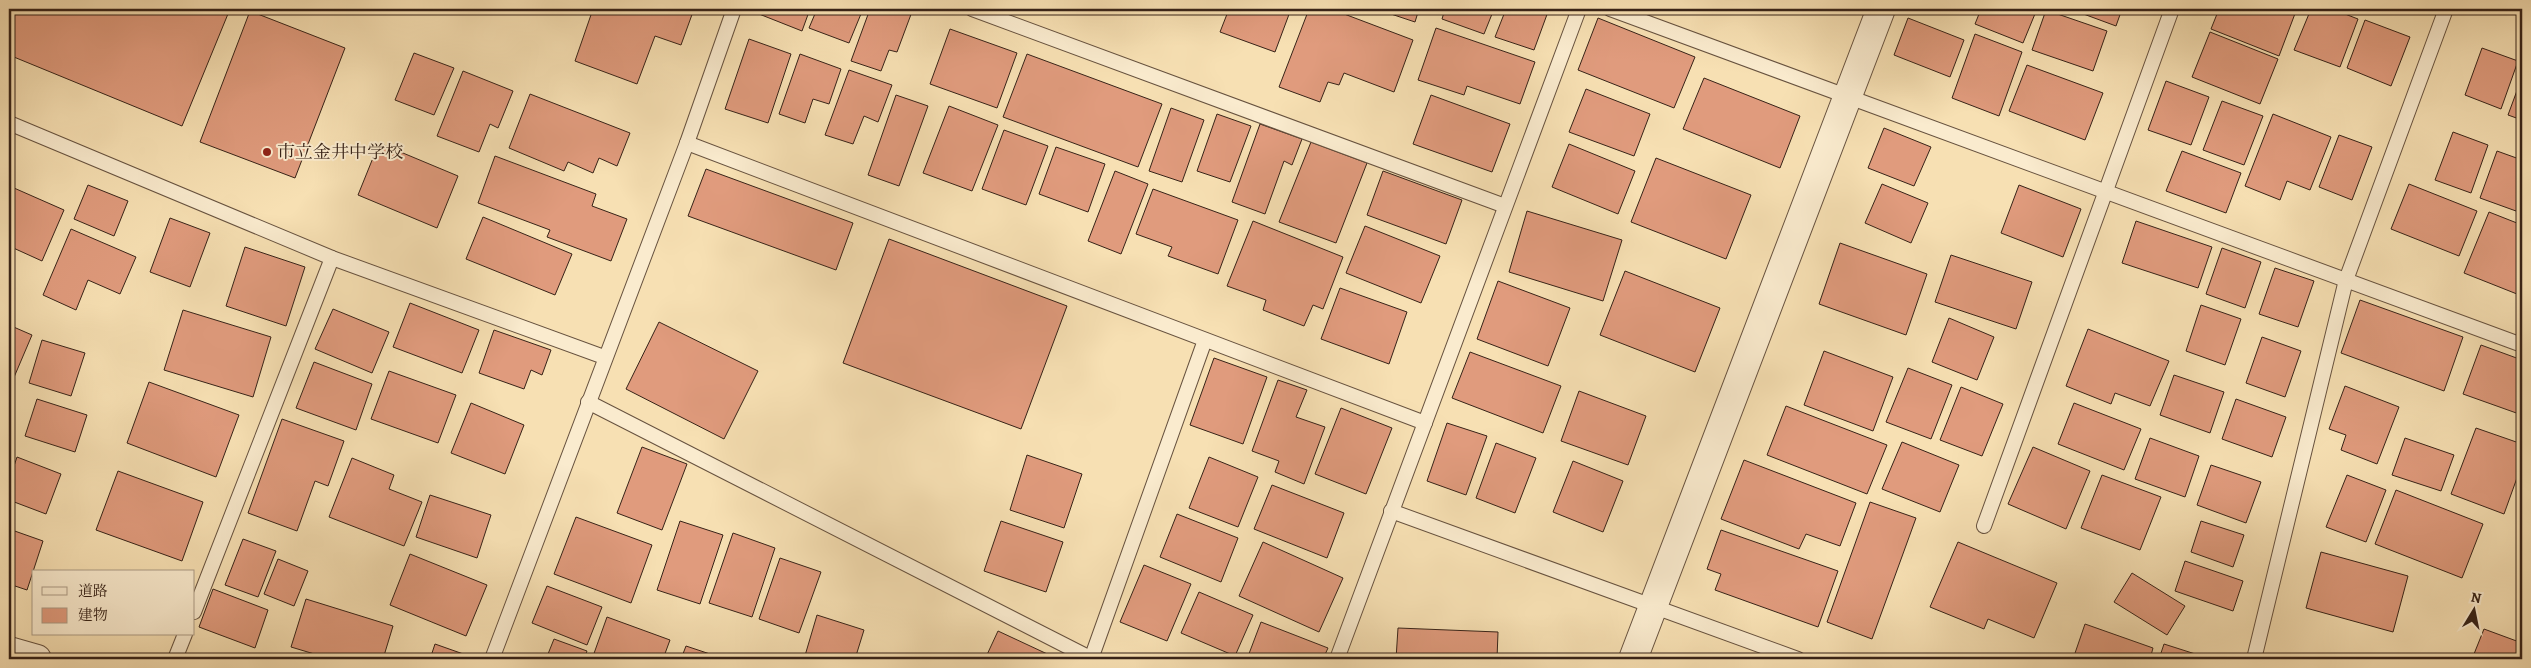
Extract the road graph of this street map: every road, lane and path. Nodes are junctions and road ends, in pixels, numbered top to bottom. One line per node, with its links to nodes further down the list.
1 (734, 9): 10 (lane)
2 (972, 9): 12 (lane)
3 (1579, 9): 12 (lane)
4 (1610, 9): 8 (lane)
5 (1881, 9): 8 (street)
6 (2172, 9): 11 (lane)
7 (2446, 9): 14 (lane)
8 (1848, 97): 11 (lane); 22 (street)
9 (9, 122): 13 (lane)
10 (687, 143): 15 (lane); 17 (lane)
11 (2104, 192): 14 (lane); 21 (lane)
12 (1505, 206): 19 (lane)
13 (332, 258): 17 (lane); 23 (lane)
14 (2346, 280): 16 (lane); 33 (lane)
15 (1205, 340): 19 (lane); 29 (lane)
16 (2522, 345)
17 (604, 357): 18 (lane)
18 (588, 402): 28 (lane); 29 (lane)
19 (1425, 423): 20 (lane)
20 (1392, 511): 22 (lane); 30 (lane)
21 (1984, 526)
22 (1653, 606): 31 (street); 32 (lane)
23 (195, 609)
24 (184, 636): 27 (lane)
25 (9, 650): 26 (street)
26 (37, 659)
27 (175, 659)
28 (492, 659)
29 (1091, 659)
30 (1337, 659)
31 (1633, 659)
32 (1798, 659)
33 (2254, 659)

